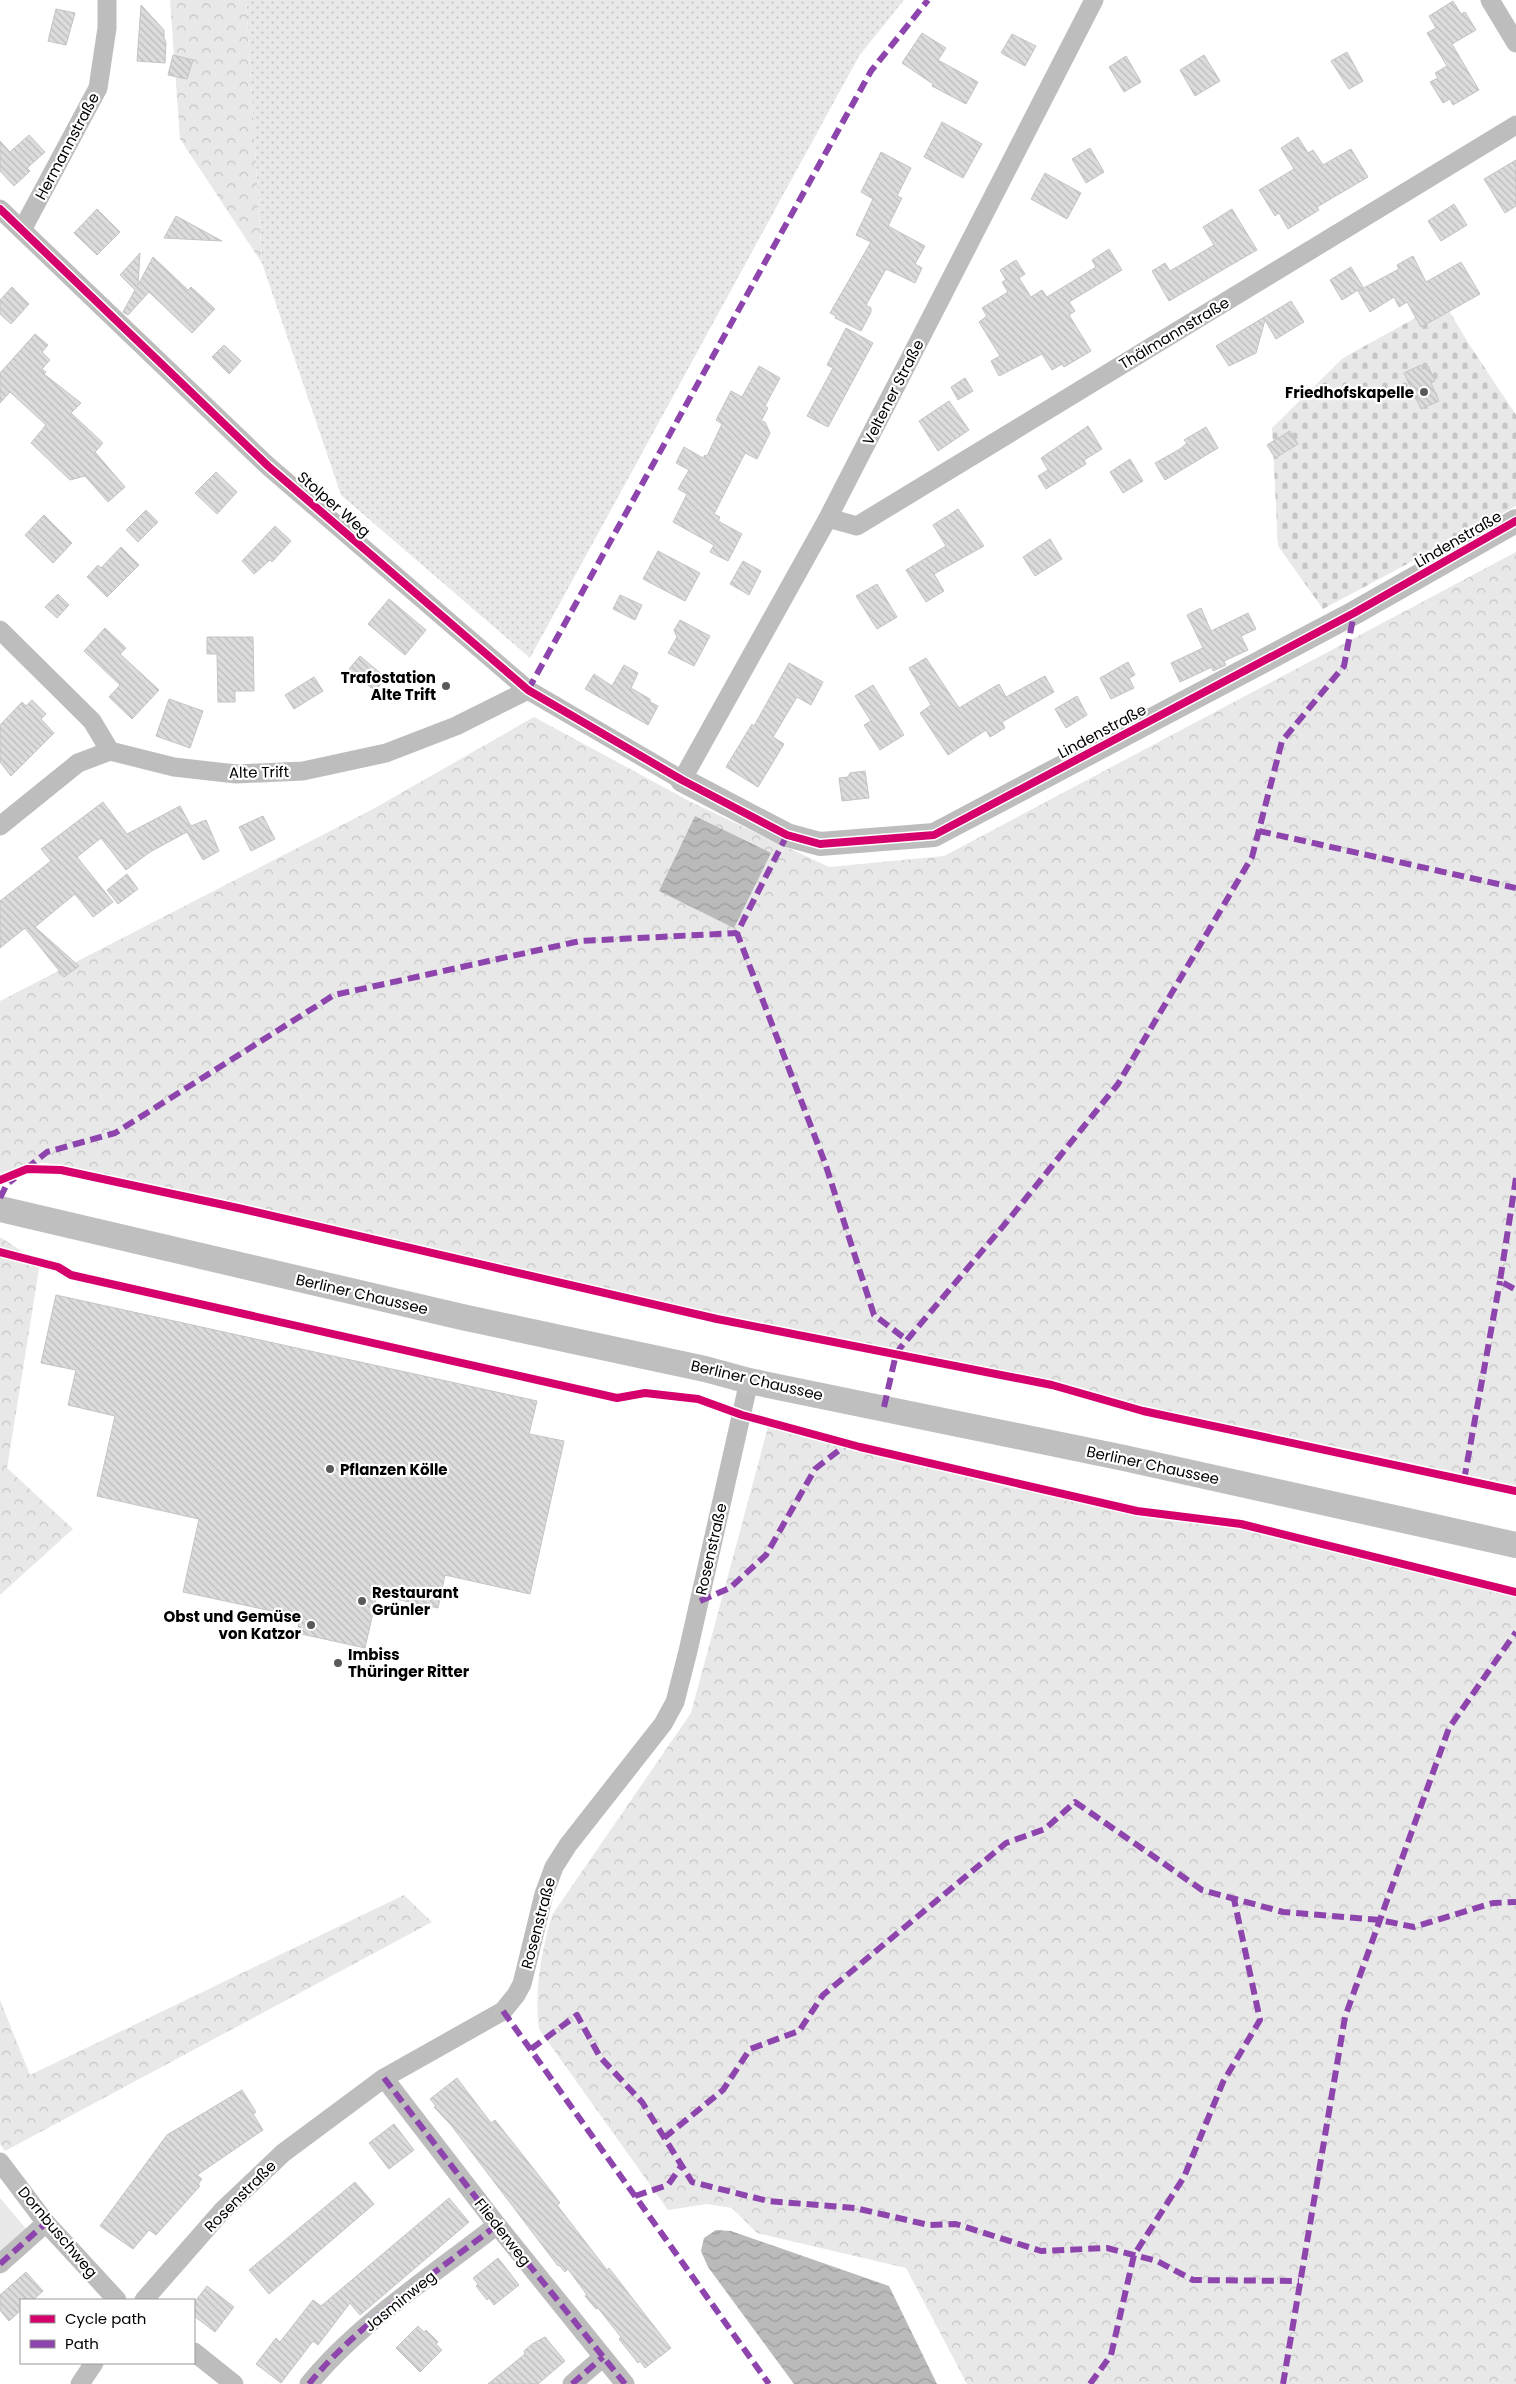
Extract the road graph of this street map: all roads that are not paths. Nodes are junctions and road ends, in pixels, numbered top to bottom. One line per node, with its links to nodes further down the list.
1 (107, 0): 7 (street, Hermannstraße)
2 (1094, 0): 8 (street, Veltener Straße)
3 (1490, 0): 4 (street)
4 (1516, 43)
5 (1516, 125): 8 (street, Thälmannstraße)
6 (0, 209): 7 (street, Stolper Weg)
7 (22, 230): 11 (street, Stolper Weg)
8 (828, 518): 13 (street, Veltener Straße)
9 (1516, 522): 13 (street, Lindenstraße)
10 (0, 630): 12 (street)
11 (528, 690): 12 (street, Alte Trift); 13 (street, Stolper Weg)
12 (110, 752): 14 (street)
13 (682, 780)
14 (0, 826)
15 (0, 1209): 16 (main road, Berliner Chaussee)
16 (749, 1381): 17 (main road, Berliner Chaussee); 18 (street, Rosenstraße)
17 (1516, 1544)
18 (384, 2078): 21 (street, Fliederweg); 24 (street, Rosenstraße)
19 (0, 2162): 20 (street, Dornbuschweg)
20 (46, 2224): 22 (street); 23 (street, Dornbuschweg)
21 (497, 2225): 26 (street, Fliederweg); 30 (street, Jasminweg)
22 (0, 2264)
23 (116, 2299)
24 (145, 2299)
25 (195, 2353): 29 (street)
26 (603, 2357): 31 (street); 32 (street, Fliederweg)
27 (86, 2373): 28 (street)
28 (69, 2384)
29 (234, 2384)
30 (309, 2384)
31 (572, 2384)
32 (625, 2384)

